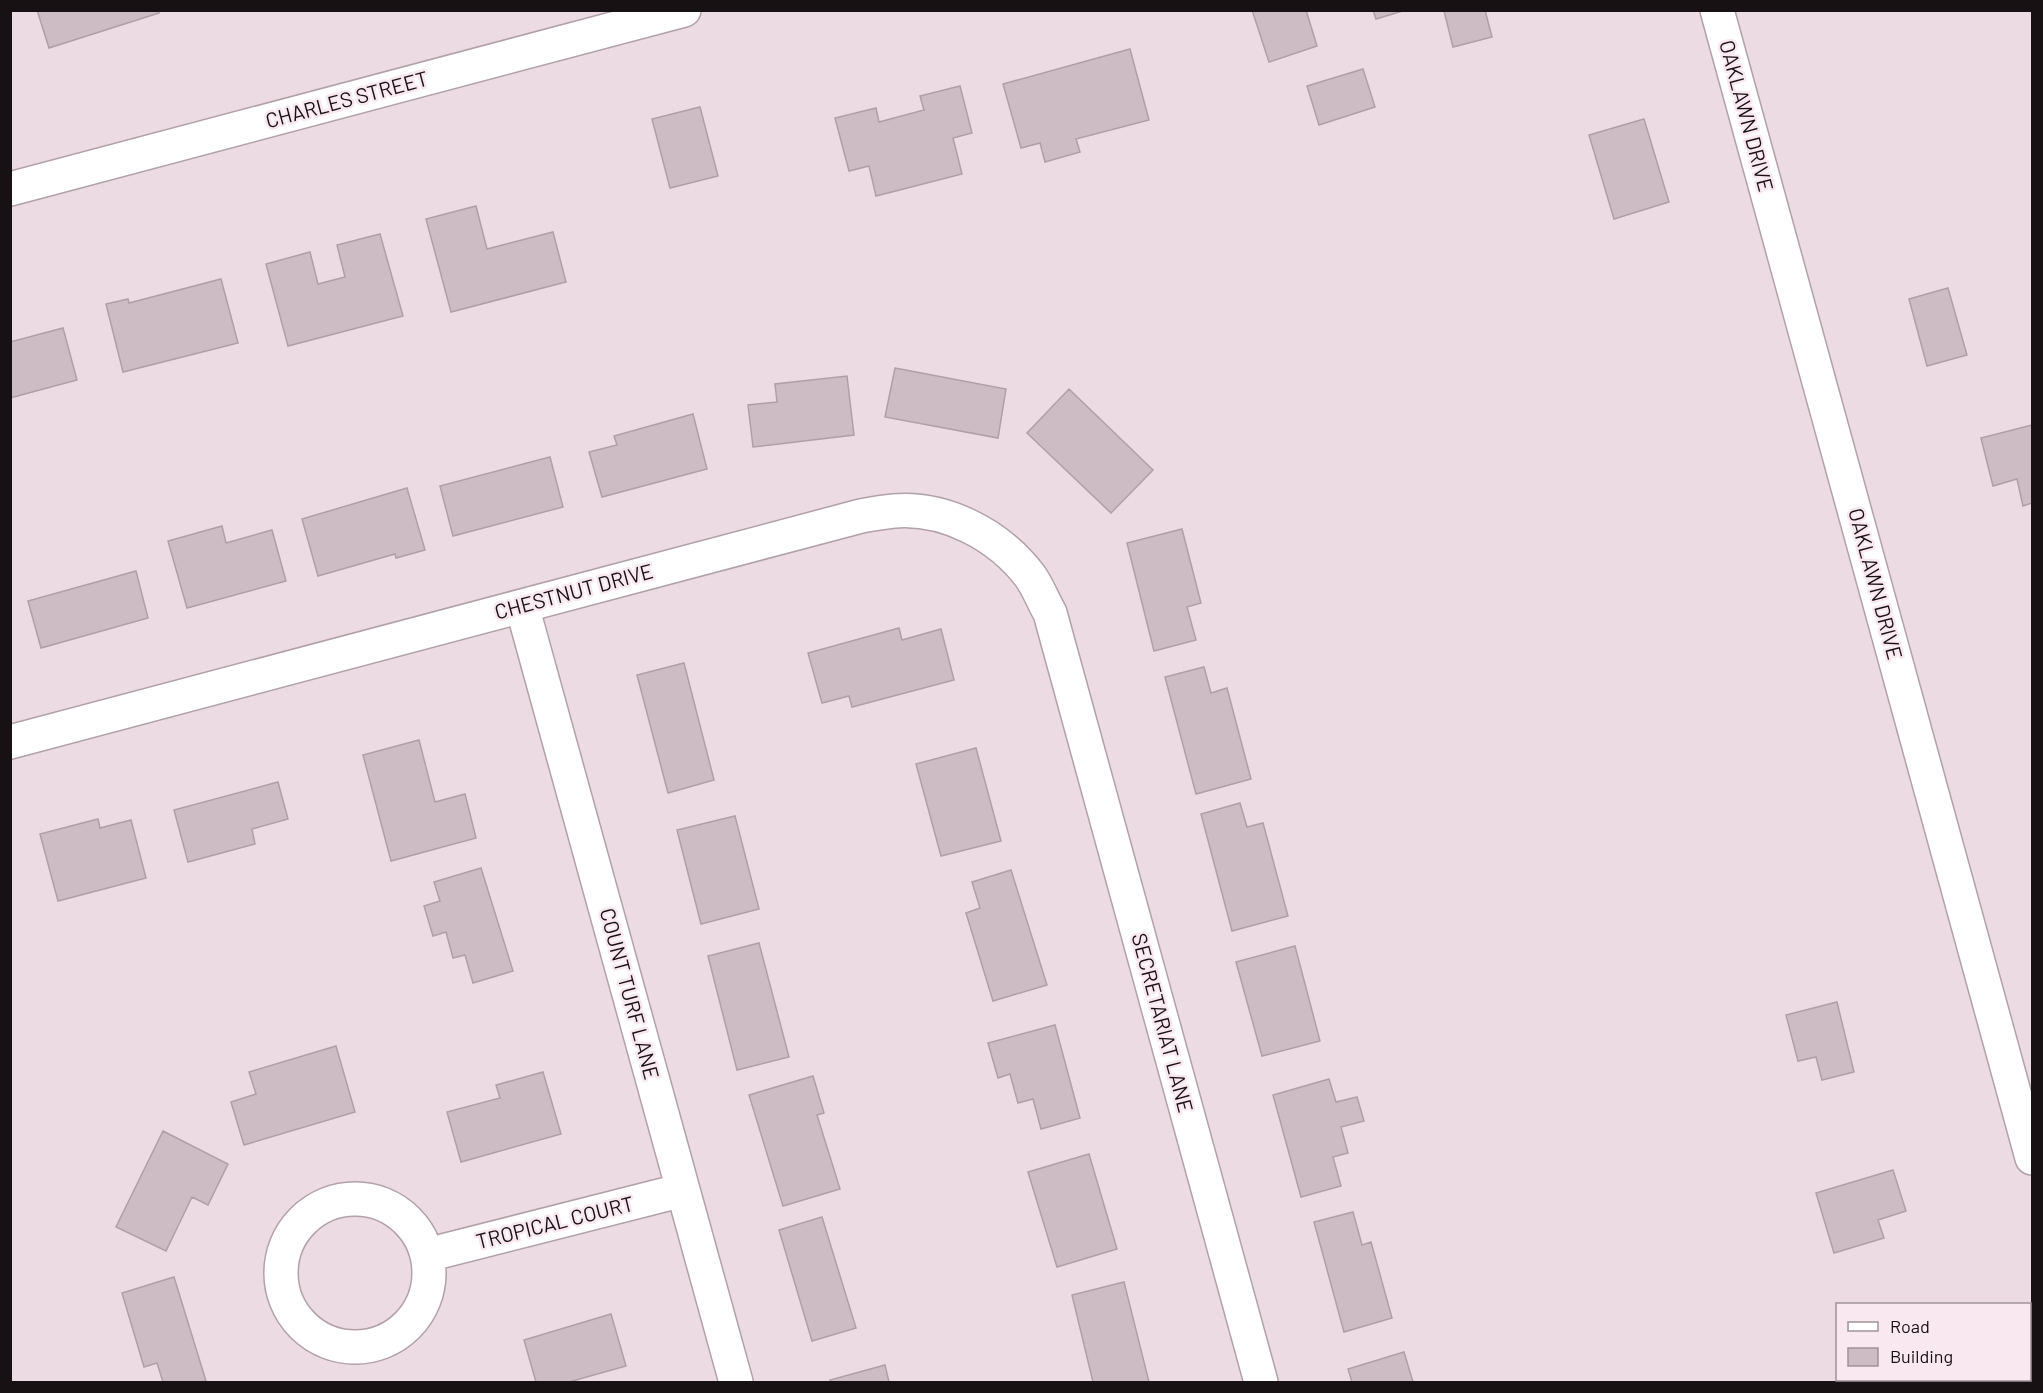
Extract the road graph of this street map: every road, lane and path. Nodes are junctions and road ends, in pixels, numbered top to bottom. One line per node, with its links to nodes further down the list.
1 (684, 10): 3 (street, CHARLES STREET)
2 (1716, 10): 7 (street, OAKLAWN DRIVE)
3 (10, 189)
4 (522, 606): 5 (street, CHESTNUT DRIVE); 6 (street, CHESTNUT DRIVE); 8 (street, COUNT TURF LANE)
5 (1064, 664): 11 (street, SECRETARIAT LANE)
6 (10, 742)
7 (2032, 1158)
8 (683, 1190): 9 (street, TROPICAL COURT); 10 (street, COUNT TURF LANE)
9 (427, 1256): 9 (street)
10 (736, 1383)
11 (1261, 1383)

